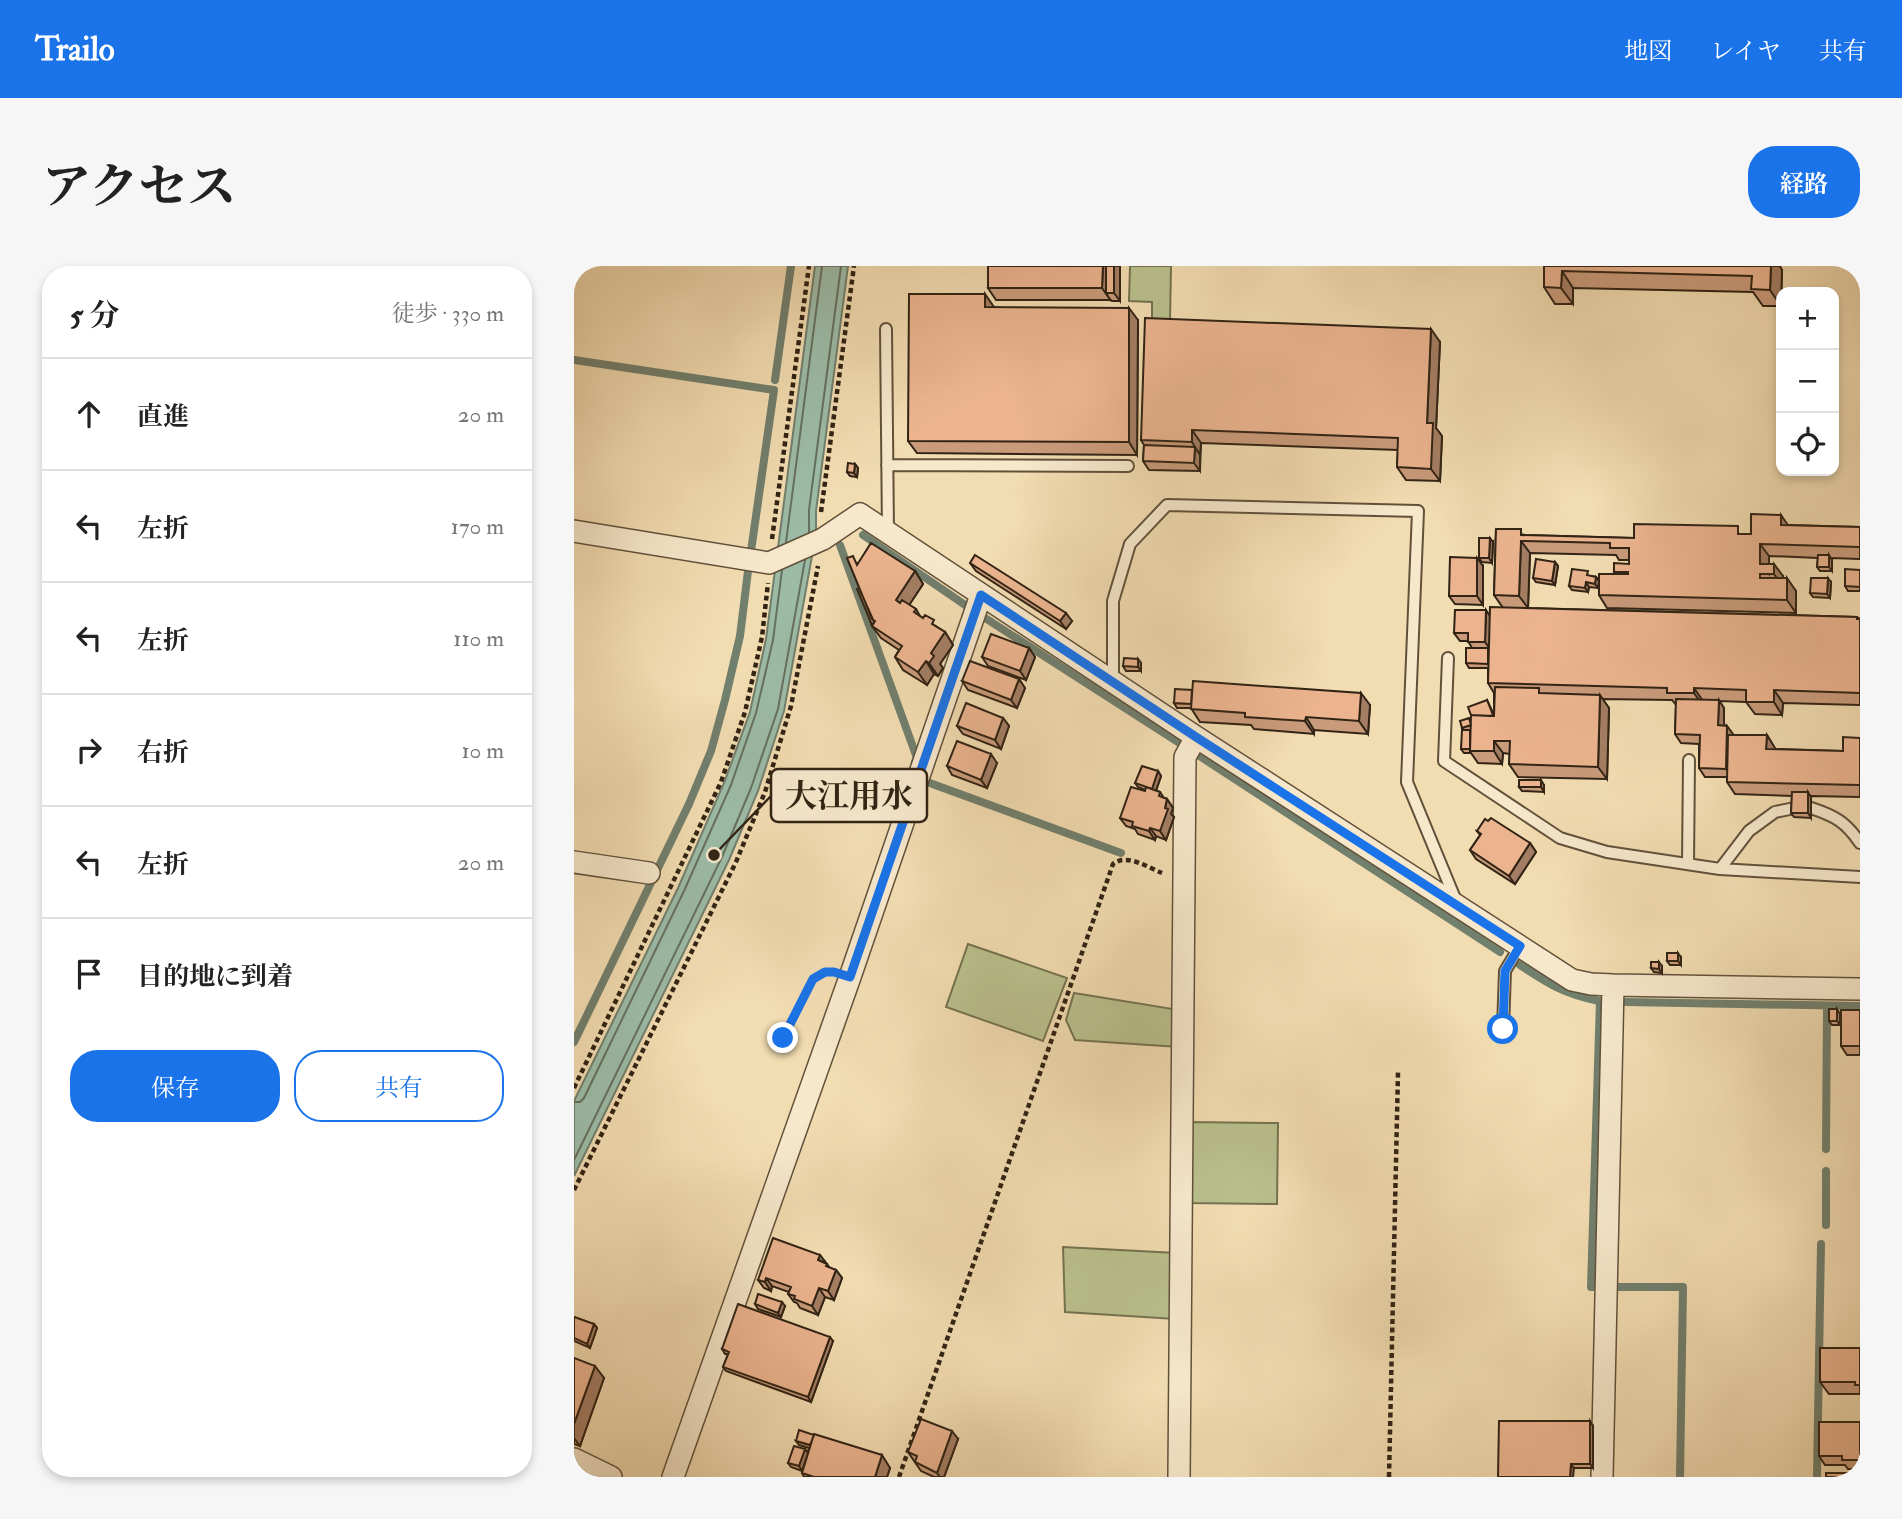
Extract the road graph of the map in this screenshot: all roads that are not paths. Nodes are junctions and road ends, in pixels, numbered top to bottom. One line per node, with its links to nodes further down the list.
1 (886, 329): 2 (lane)
2 (887, 466): 3 (lane); 5 (lane)
3 (1128, 466)
4 (574, 531): 5 (street)
5 (888, 533): 6 (street)
6 (981, 595): 8 (street); 26 (street)
7 (1448, 657): 15 (lane)
8 (1113, 682): 9 (street); 19 (lane)
9 (1196, 737): 19 (street); 27 (street)
10 (1689, 760): 15 (lane)
11 (1795, 808): 16 (lane)
12 (1811, 808): 13 (lane)
13 (1860, 843)
14 (574, 862): 17 (street)
15 (1688, 864): 16 (lane)
16 (1720, 869): 18 (lane)
17 (649, 873)
18 (1860, 877)
19 (1459, 907): 20 (street)
20 (1520, 946): 21 (street); 23 (lane)
21 (1613, 985): 22 (street); 28 (street)
22 (1860, 989)
23 (1503, 1029)
24 (574, 1460): 25 (street)
25 (611, 1477)
26 (673, 1477)
27 (1179, 1477)
28 (1602, 1477)

